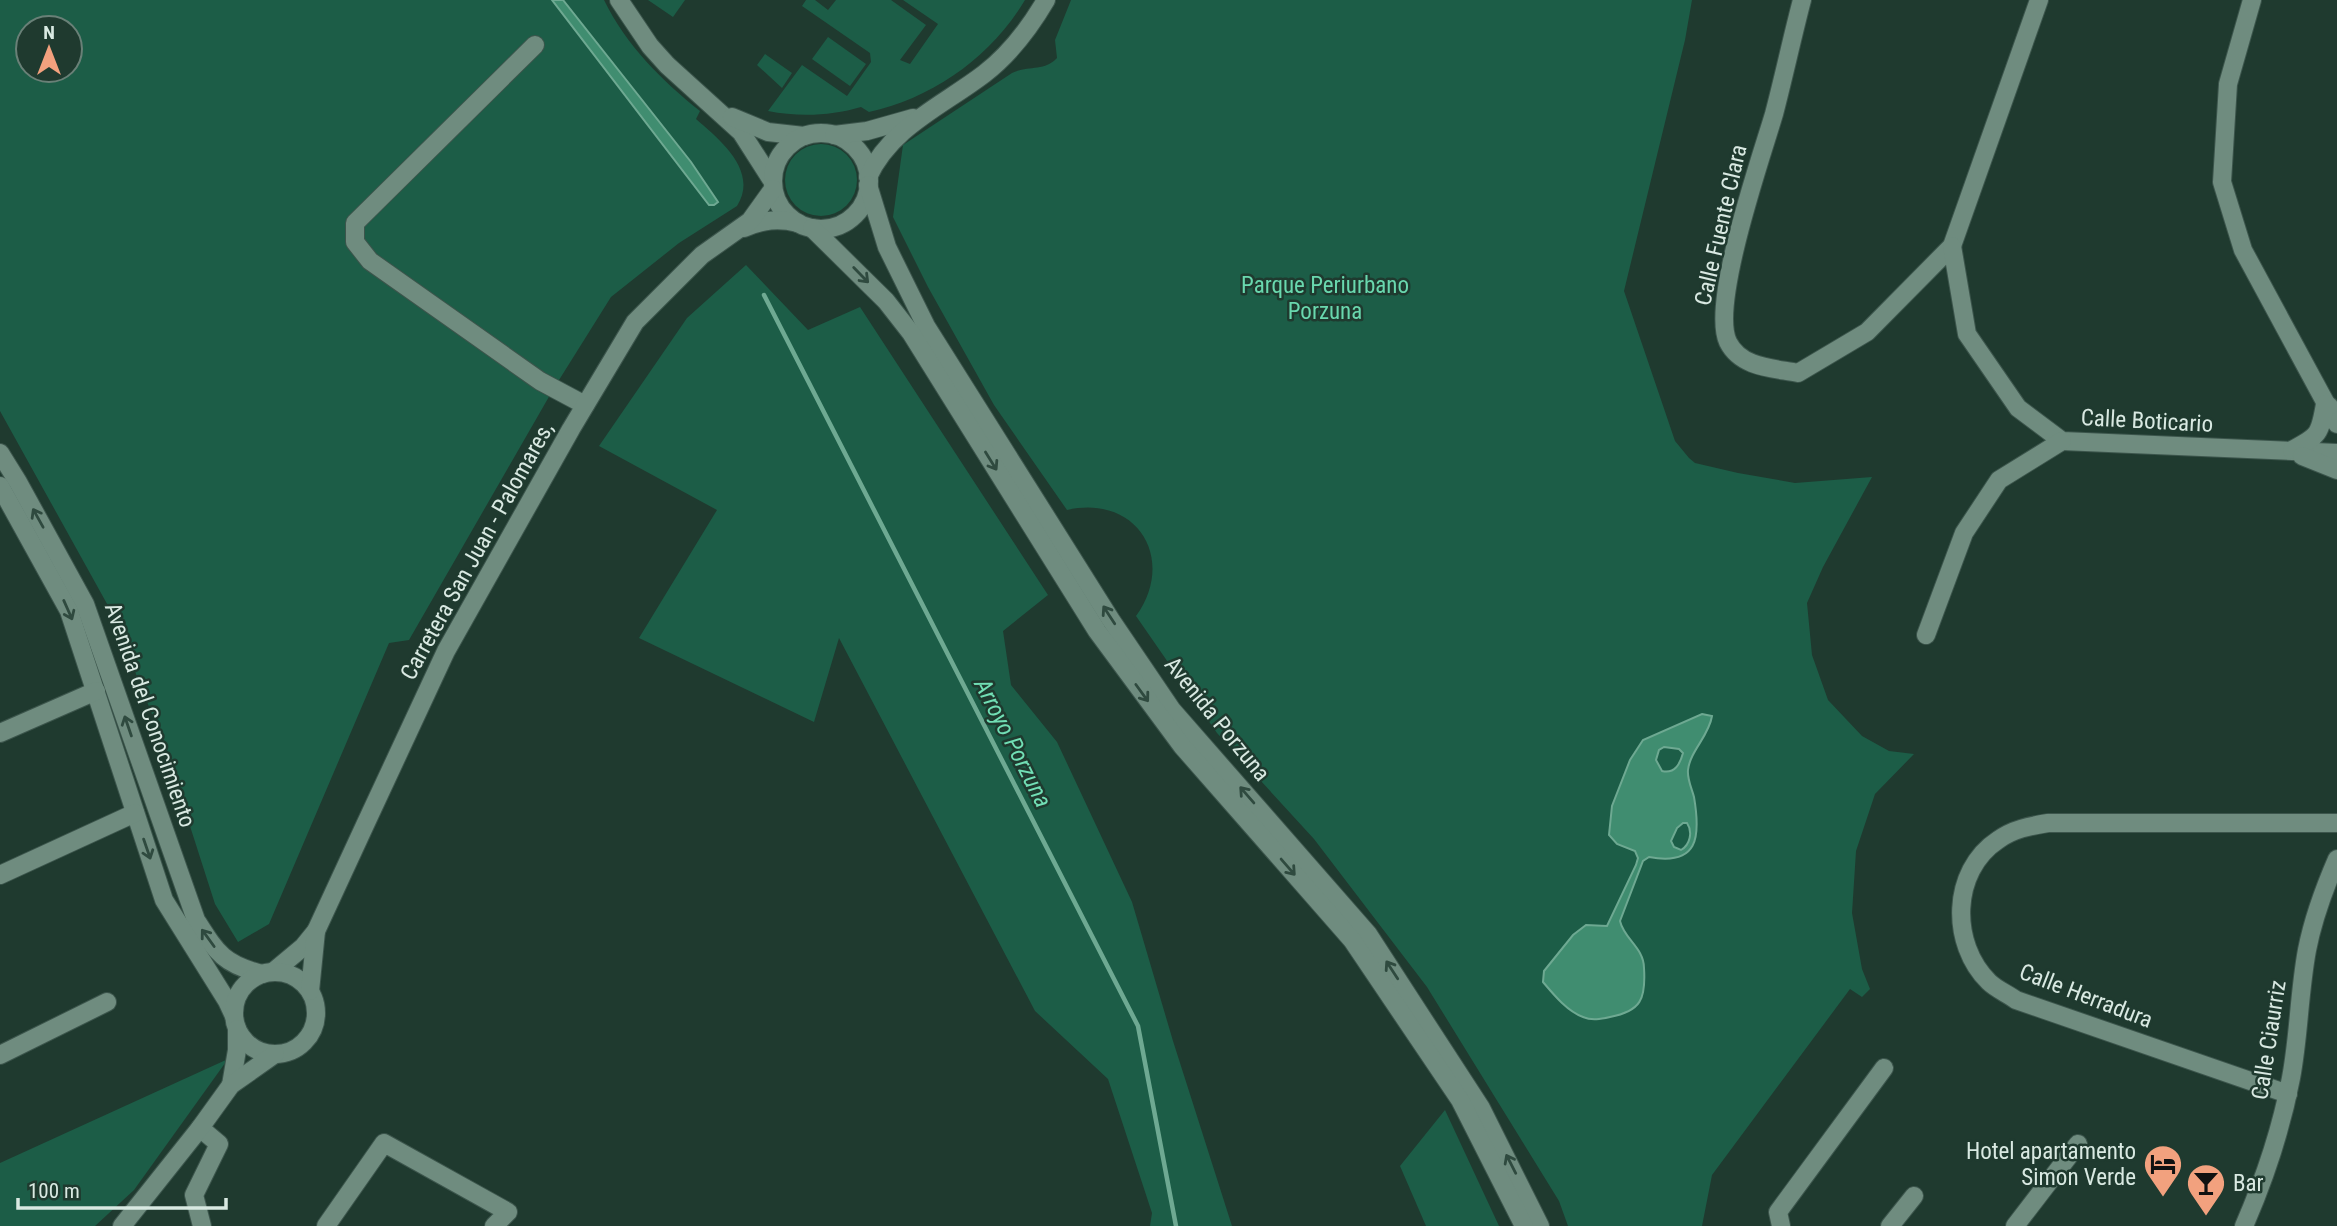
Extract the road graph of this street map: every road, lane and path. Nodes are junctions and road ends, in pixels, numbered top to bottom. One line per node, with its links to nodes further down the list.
1 (619, 0): 7 (street)
2 (1045, 0): 8 (street)
3 (1801, 0): 15 (street, Calle Fuente Clara)
4 (2039, 0): 15 (street, Calle Fuente Clara)
5 (2252, 0): 17 (street)
6 (535, 45): 16 (street)
7 (714, 106): 10 (street); 12 (street)
8 (930, 111): 9 (street); 11 (street)
9 (834, 135): 10 (street); 11 (street)
10 (804, 136): 12 (street)
11 (868, 181): 13 (street); 50 (street, Avenida Porzuna, one-way to 11)
12 (773, 186): 13 (street); 14 (street)
13 (805, 226): 14 (street); 49 (street, Avenida Porzuna, one-way to 49)
14 (734, 231): 16 (street, Carretera San Juan - Palomares,)
15 (1952, 246): 19 (street, Calle Boticario)
16 (585, 405): 32 (street, Carretera San Juan - Palomares,)
17 (2331, 408): 18 (street); 20 (street)
18 (2337, 424)
19 (2062, 441): 20 (street, Calle Boticario); 25 (street)
20 (2289, 451): 22 (street, Calle Boticario); 23 (street)
21 (0, 453): 33 (street, Avenida del Conocimiento, one-way to 21)
22 (2337, 453)
23 (2337, 470)
24 (0, 486): 26 (street, Avenida del Conocimiento, one-way to 26)
25 (1926, 635)
26 (96, 691): 27 (street); 28 (street, Avenida del Conocimiento)
27 (0, 733)
28 (135, 813): 31 (street); 36 (street, Avenida del Conocimiento, one-way to 36)
29 (2337, 823): 41 (street, Calle Herradura)
30 (2337, 859): 41 (street, Calle Ciaurriz)
31 (0, 875)
32 (316, 932): 33 (street, Carretera San Juan - Palomares,); 34 (street, Carretera San Juan - Palomares,)
33 (268, 973): 34 (street); 36 (street)
34 (310, 991): 37 (street)
35 (107, 1002): 38 (street)
36 (236, 1023): 37 (street); 40 (street)
37 (275, 1054): 40 (street)
38 (0, 1055)
39 (1884, 1068): 51 (street)
40 (230, 1085): 42 (street)
41 (2288, 1094): 54 (street, Calle Ciaurriz)
42 (200, 1128): 45 (street); 46 (street)
43 (2078, 1144): 53 (street)
44 (1914, 1196): 52 (street)
45 (122, 1226)
46 (202, 1226)
47 (326, 1226): 48 (street)
48 (494, 1226)
49 (1524, 1226)
50 (1540, 1226)
51 (1781, 1226)
52 (1889, 1226)
53 (2015, 1226)
54 (2244, 1226)

